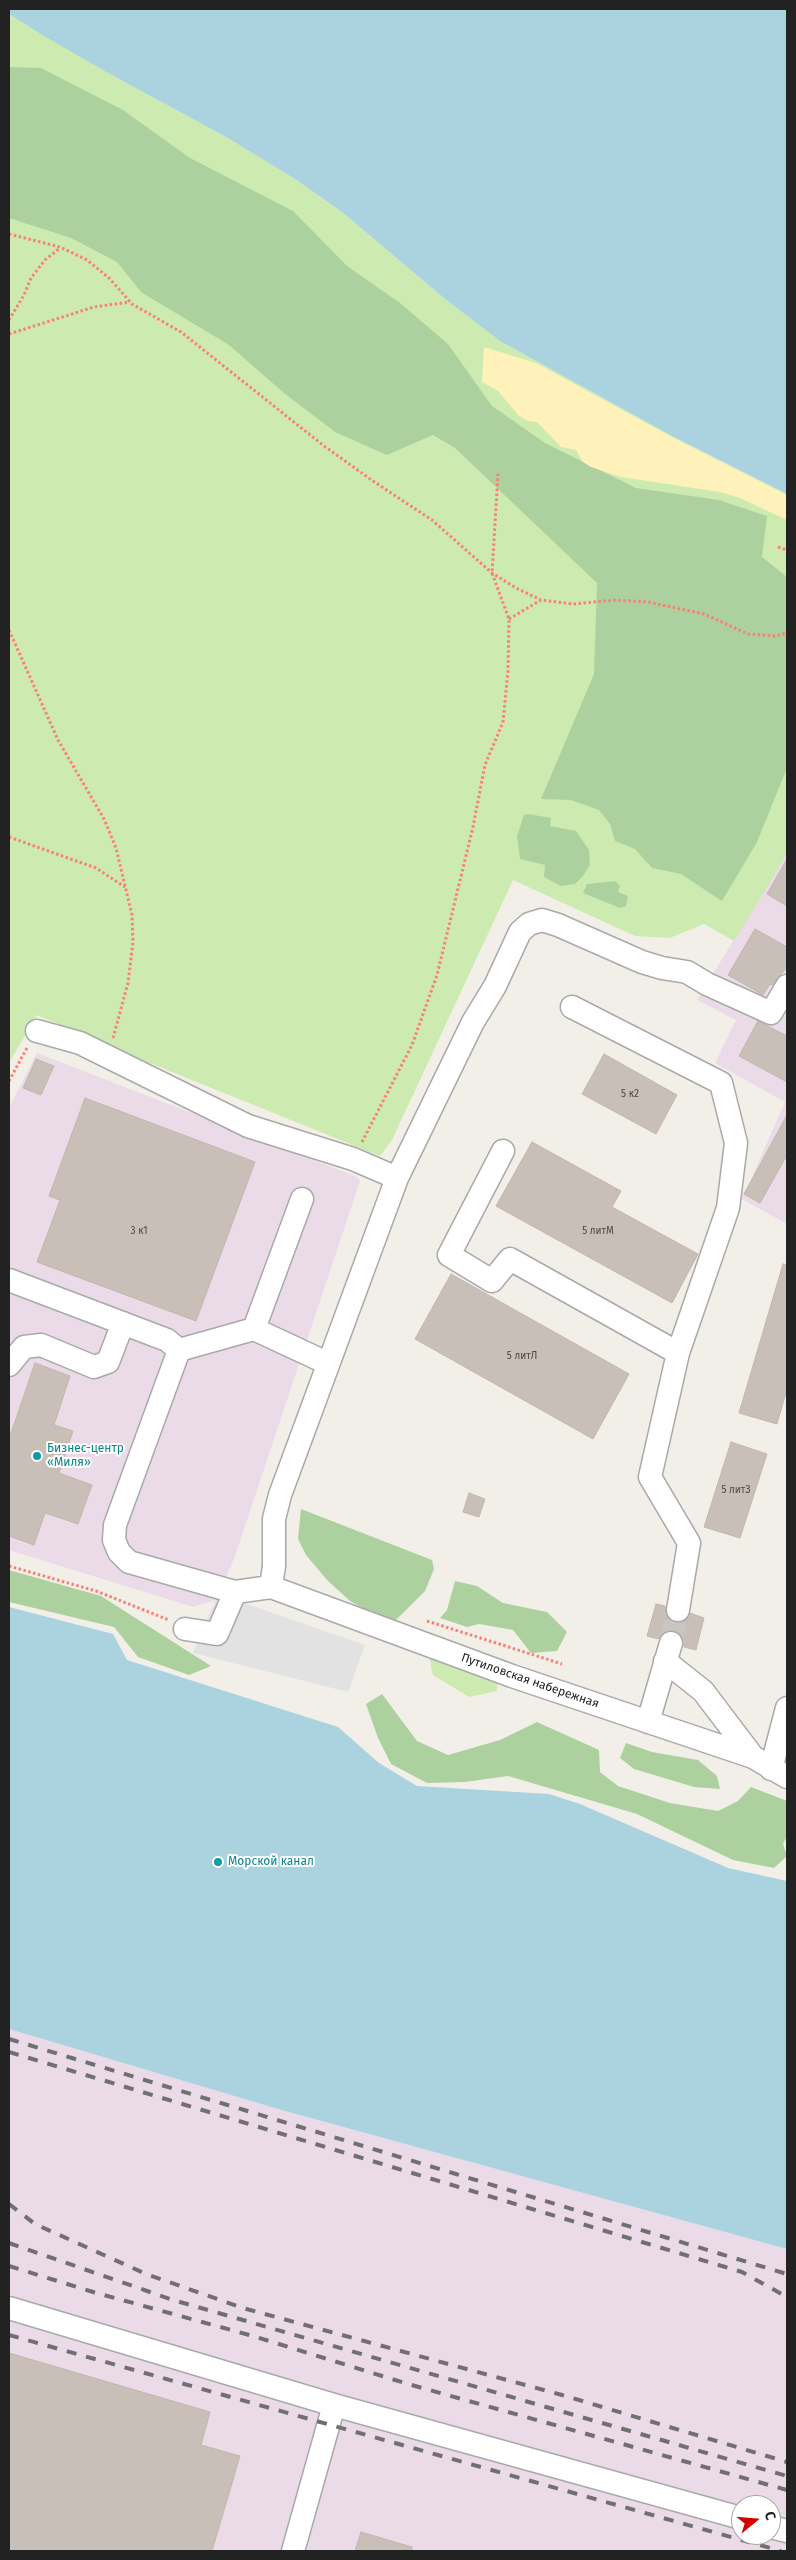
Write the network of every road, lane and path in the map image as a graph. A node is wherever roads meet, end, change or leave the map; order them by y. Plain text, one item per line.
1 (9, 234) edge
2 (60, 247) junction
3 (130, 302) junction
4 (9, 320) edge
5 (9, 334) edge
6 (498, 474) dead end
7 (778, 548) dead end
8 (787, 550) edge
9 (492, 574) junction
10 (541, 600) junction
11 (509, 619) junction
12 (9, 630) edge
13 (787, 632) edge
14 (9, 837) edge
15 (126, 887) junction
16 (787, 986) edge
17 (572, 1007) dead end
18 (37, 1030) joint
19 (108, 1058) junction
20 (9, 1081) edge
21 (503, 1151) dead end
22 (353, 1159) junction
23 (397, 1178) junction
24 (302, 1199) dead end
25 (9, 1280) edge
26 (123, 1324) junction
27 (254, 1329) junction
28 (179, 1350) junction
29 (678, 1353) junction
30 (327, 1363) junction
31 (9, 1365) edge
32 (9, 1566) edge
33 (271, 1587) junction
34 (235, 1592) junction
35 (678, 1610) tunnel mouth
36 (424, 1620) dead end
37 (185, 1629) joint
38 (562, 1664) dead end
39 (787, 1708) edge
40 (648, 1722) junction
41 (771, 1768) edge
42 (9, 2308) edge
43 (334, 2405) junction
44 (731, 2515) edge
45 (293, 2551) edge

1 - 2 path
2 - 3 path
2 - 4 path
3 - 5 path
3 - 9 path
6 - 9 path
7 - 8 path
9 - 10 path
9 - 11 path
10 - 11 path
10 - 13 path
11 - 22 path
12 - 15 path
14 - 15 path
15 - 19 path
16 - 23 street
17 - 29 street
18 - 19 street
18 - 20 path
19 - 22 street
21 - 29 street
22 - 23 street
23 - 30 street
24 - 27 street
25 - 26 street
26 - 28 street
26 - 31 street
27 - 28 street
27 - 30 street
28 - 34 street
29 - 35 street
30 - 33 street
32 - 37 path
33 - 34 street
33 - 40 street, Путиловская набережная
34 - 37 street
36 - 38 path
39 - 41 street
40 - 41 street, Путиловская набережная
40 - 41 street
42 - 43 street
43 - 44 street
43 - 45 street

